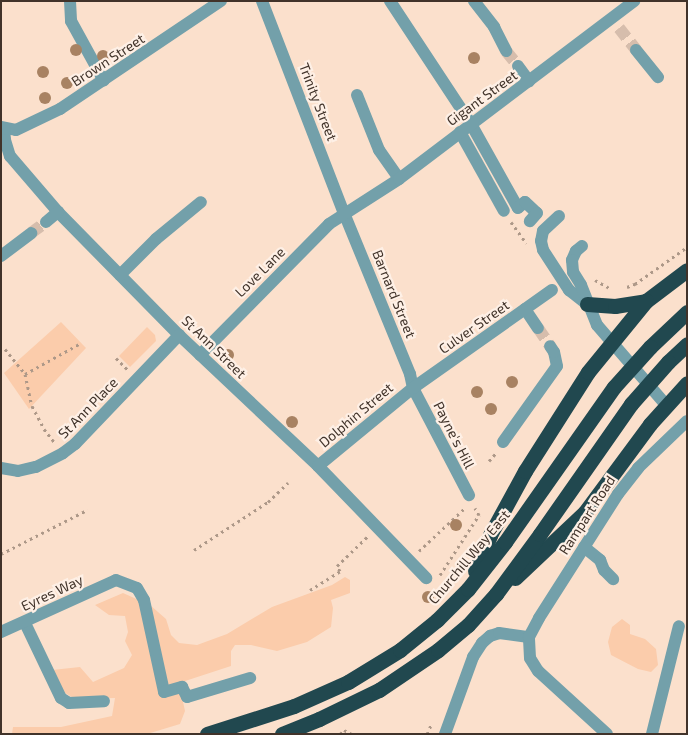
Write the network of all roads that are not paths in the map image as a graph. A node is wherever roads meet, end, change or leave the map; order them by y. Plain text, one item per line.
1 (70, 1) edge
2 (221, 1) edge
3 (262, 1) edge
4 (390, 1) edge
5 (474, 1) edge
6 (634, 1) edge
7 (636, 50) tunnel mouth
8 (506, 51) tunnel mouth
9 (518, 66) tunnel mouth
10 (658, 76) dead end
11 (104, 81) junction
12 (530, 81) junction
13 (357, 96) dead end
14 (472, 124) junction
15 (2, 129) edge
16 (460, 132) junction
17 (6, 159) edge
18 (399, 179) junction
19 (201, 202) dead end
20 (504, 211) dead end
21 (58, 212) junction
22 (344, 213) junction
23 (559, 216) dead end
24 (530, 221) dead end
25 (46, 222) tunnel mouth
26 (31, 233) tunnel mouth
27 (582, 246) dead end
28 (1, 256) edge
29 (687, 270) edge
30 (120, 275) junction
31 (552, 290) dead end
32 (646, 301) junction
33 (587, 304) junction
34 (525, 309) junction
35 (687, 312) edge
36 (538, 328) tunnel mouth
37 (179, 335) junction
38 (610, 342) junction
39 (687, 344) edge
40 (550, 346) tunnel mouth
41 (200, 355) junction
42 (687, 383) edge
43 (413, 388) junction
44 (666, 405) junction
45 (687, 421) edge
46 (503, 442) dead end
47 (318, 466) junction
48 (1, 468) edge
49 (470, 498) road end
50 (584, 548) junction
51 (426, 578) road end
52 (613, 579) dead end
53 (468, 588) junction
54 (496, 594) junction
55 (24, 623) junction
56 (679, 626) dead end
57 (1, 632) edge
58 (529, 638) junction
59 (250, 678) dead end
60 (104, 701) dead end
61 (603, 732) edge
62 (207, 734) edge
63 (282, 734) edge
64 (445, 734) edge
65 (652, 734) edge

1 - 11 street
2 - 11 street, Brown Street
3 - 22 street, Trinity Street
4 - 14 street
5 - 8 street
6 - 12 street, Gigant Street
7 - 10 street
9 - 12 street
11 - 15 street, Brown Street
12 - 14 street, Gigant Street
13 - 18 street
14 - 16 street, Gigant Street
14 - 24 street
15 - 17 street, St Ann Street
16 - 18 street, Gigant Street
16 - 20 street
17 - 21 street, St Ann Street
18 - 22 street, Gigant Street
19 - 30 street
21 - 25 street
21 - 30 street, St Ann Street
22 - 41 street, Love Lane
22 - 43 street, Barnard Street
23 - 33 street
26 - 28 street
27 - 33 street
29 - 32 highway
30 - 37 street, St Ann Street
31 - 34 street, Culver Street
32 - 33 highway
32 - 38 highway
33 - 38 street
34 - 36 street
34 - 43 street, Culver Street
35 - 53 highway, Churchill Way East, bridge
37 - 41 street, St Ann Street
37 - 48 street, St Ann Place
38 - 44 street
38 - 53 highway
39 - 54 highway, bridge
40 - 46 street
41 - 47 street, St Ann Street
42 - 44 highway
43 - 47 street, Dolphin Street
43 - 49 street, Payne's Hill
44 - 54 highway
45 - 50 street, Rampart Road
47 - 51 street, St Ann Street
50 - 52 street
50 - 58 street, Rampart Road
53 - 62 highway, Churchill Way East
54 - 63 highway
55 - 57 street, Eyres Way
55 - 59 street, Eyres Way
55 - 60 street
56 - 65 street
58 - 61 street
58 - 64 street

